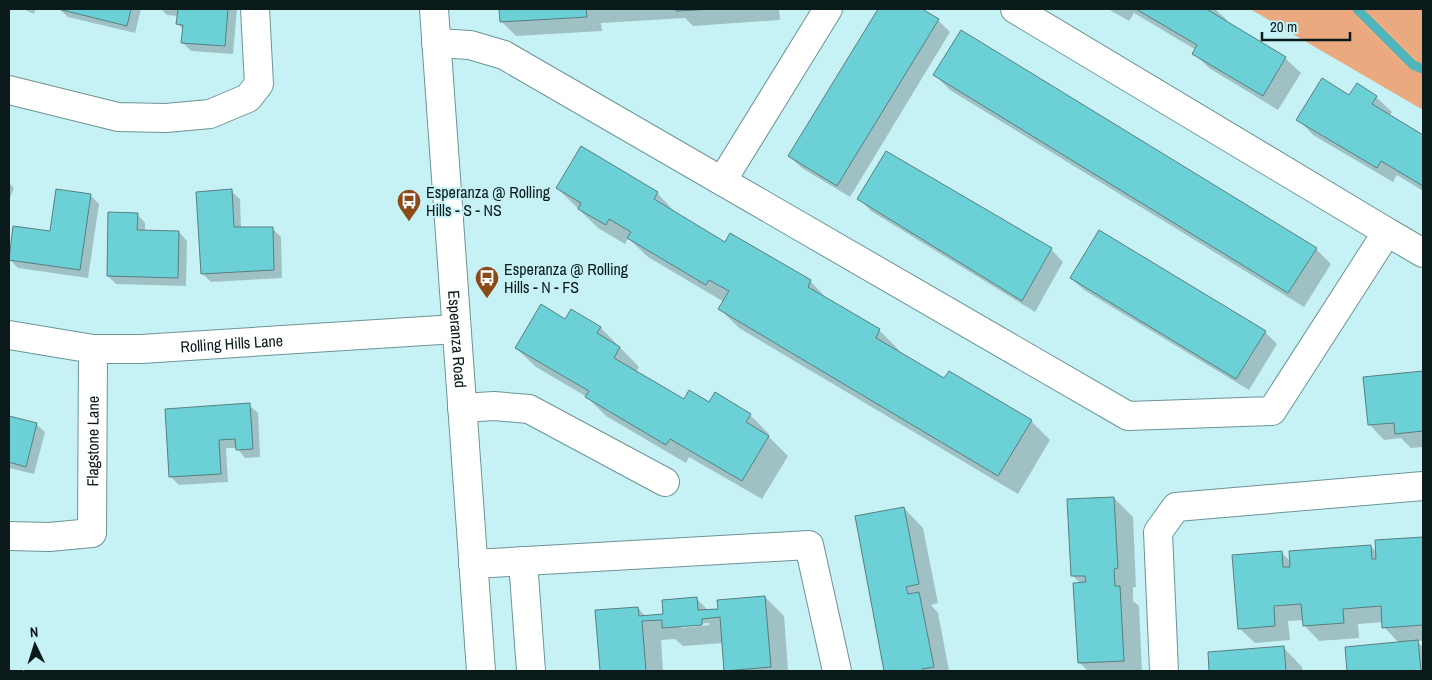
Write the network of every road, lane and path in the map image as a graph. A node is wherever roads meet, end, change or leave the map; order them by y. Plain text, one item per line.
1 (255, 9) edge
2 (434, 9) edge
3 (828, 9) edge
4 (1015, 9) edge
5 (436, 43) junction
6 (9, 90) edge
7 (722, 181) junction
8 (1387, 232) junction
9 (1423, 253) edge
10 (456, 329) junction
11 (9, 335) edge
12 (93, 349) junction
13 (462, 408) junction
14 (665, 482) dead end
15 (1423, 486) edge
16 (9, 536) edge
17 (523, 561) junction
18 (472, 564) junction
19 (481, 671) edge
20 (531, 671) edge
21 (837, 671) edge
22 (1164, 671) edge

1 - 6 street
2 - 5 street, Esperanza Road
3 - 7 street
4 - 8 street
5 - 7 street
5 - 10 street, Esperanza Road
7 - 8 street
8 - 9 street
10 - 12 street, Rolling Hills Lane
10 - 13 street, Esperanza Road
11 - 12 street, Rolling Hills Lane
12 - 16 street, Flagstone Lane
13 - 14 street
13 - 18 street, Esperanza Road
15 - 22 street
17 - 18 street
17 - 20 street
17 - 21 street
18 - 19 street, Esperanza Road

